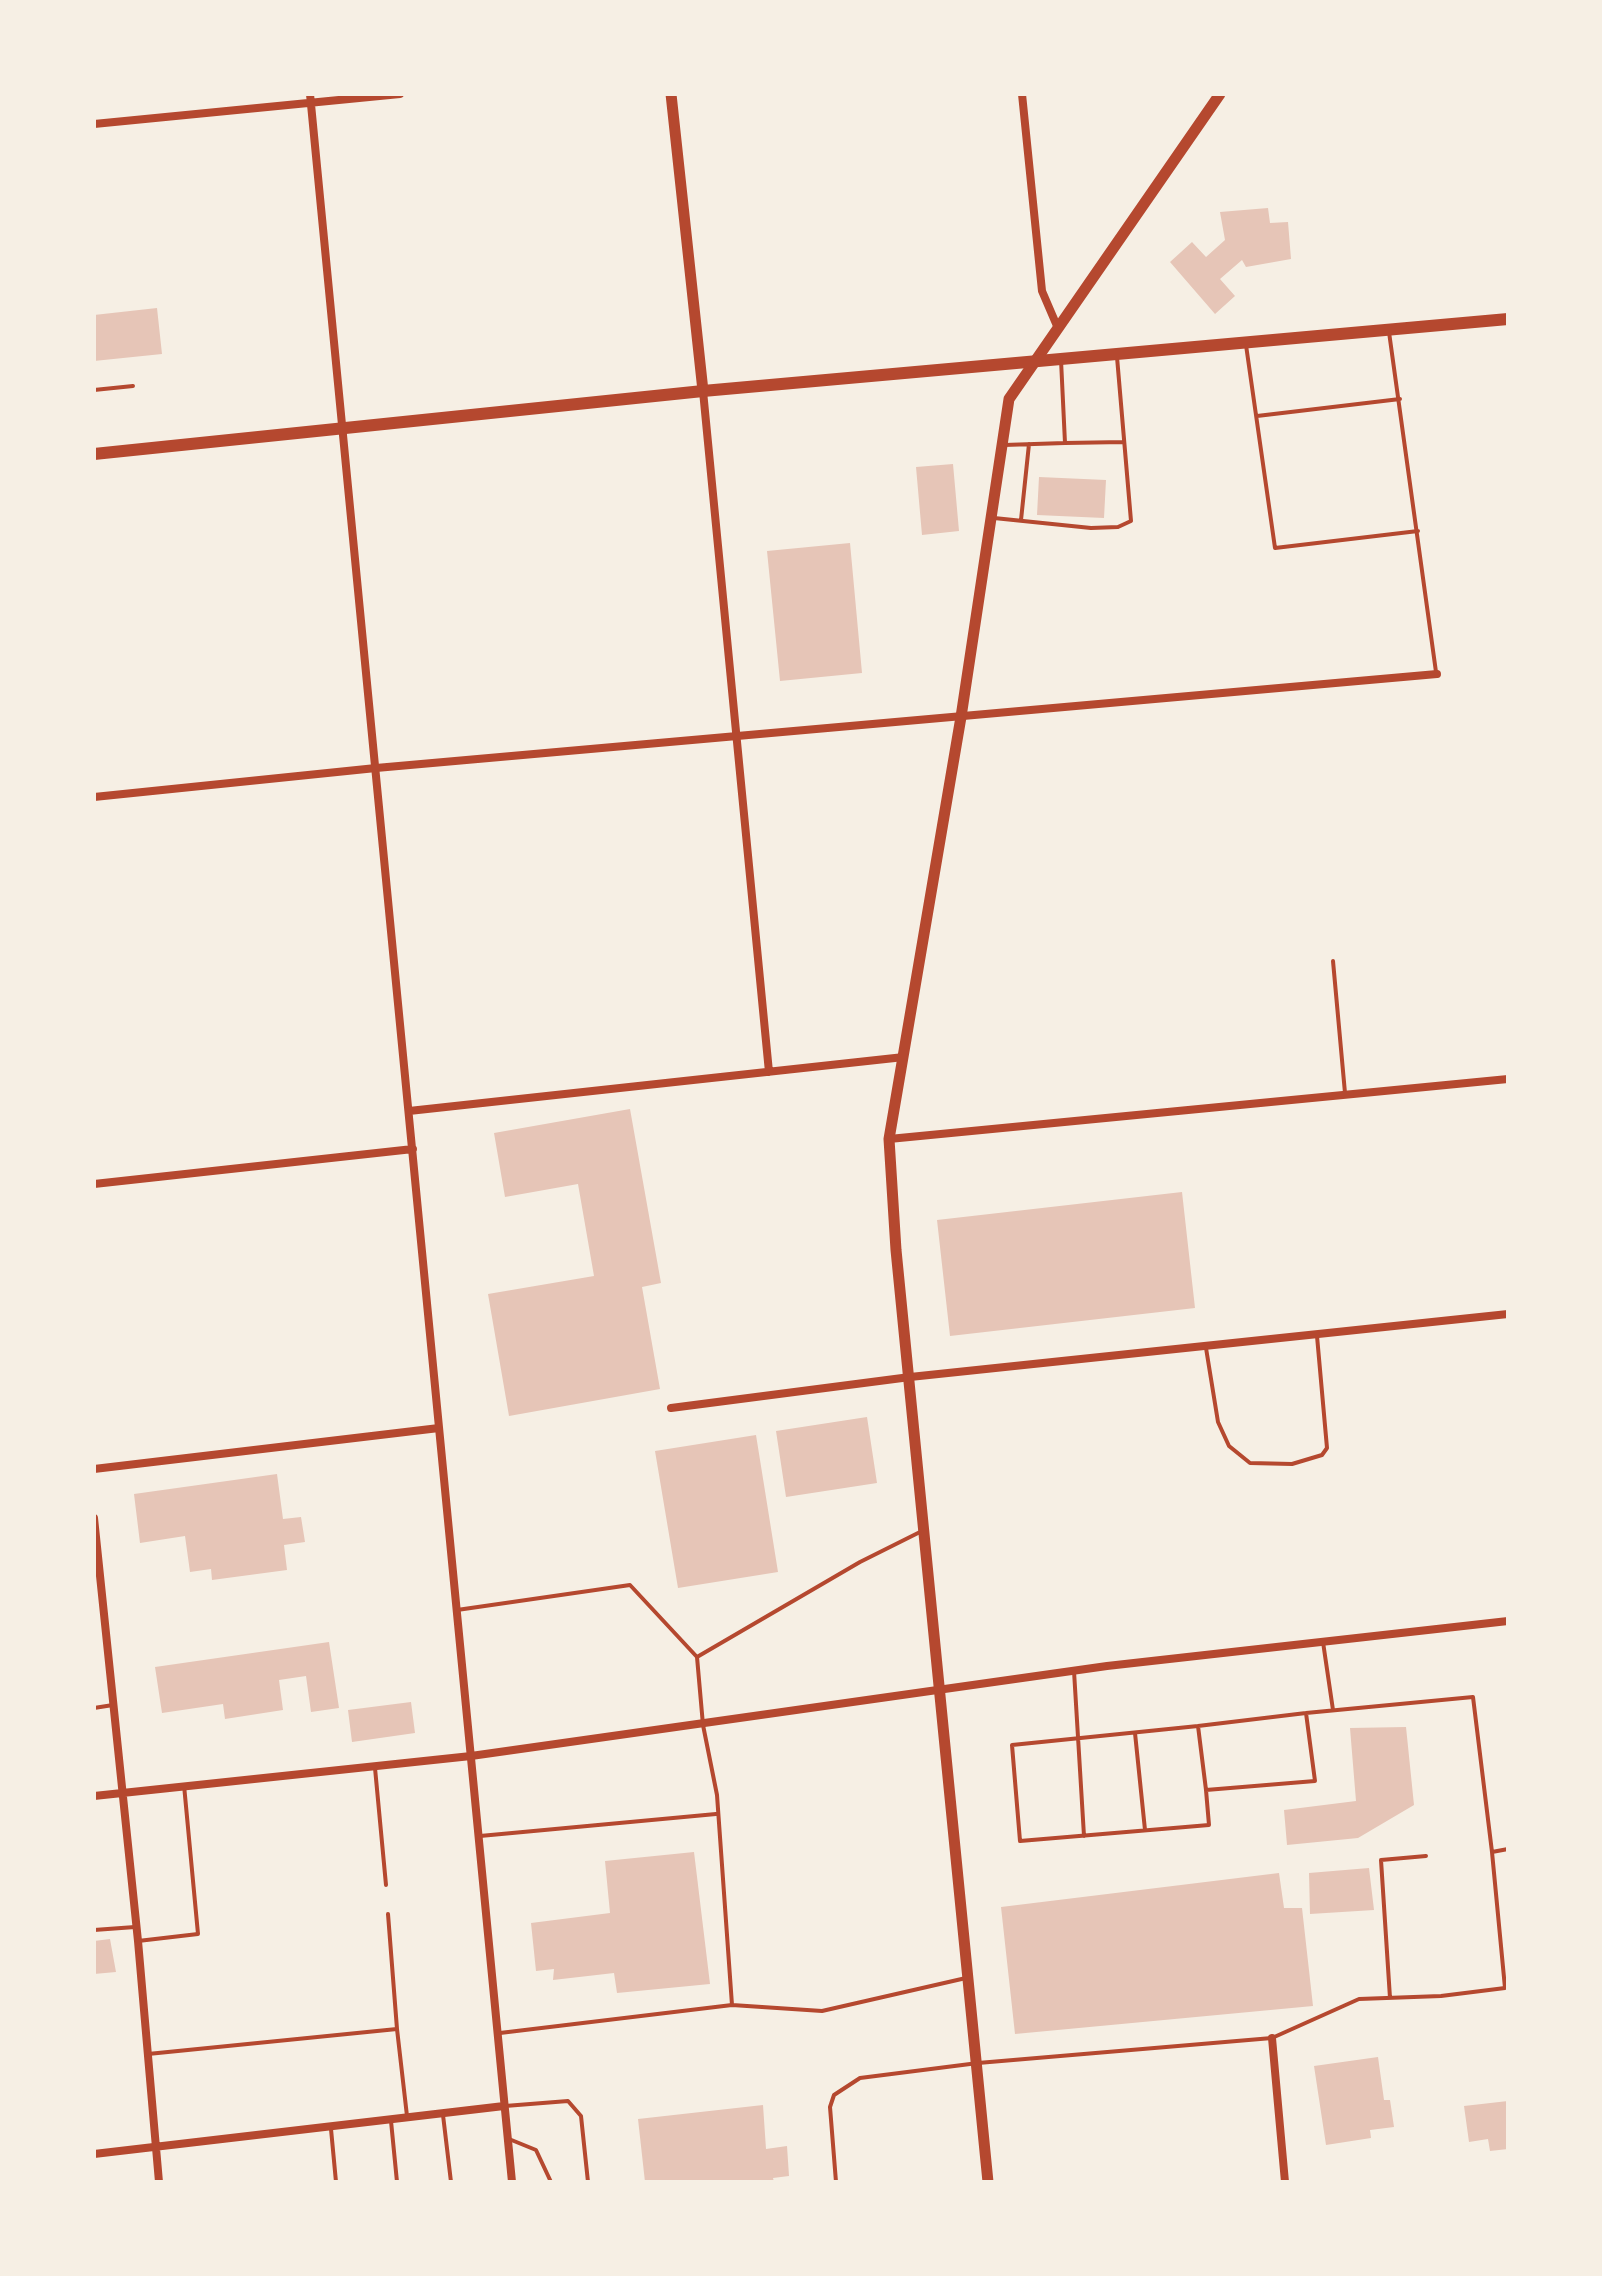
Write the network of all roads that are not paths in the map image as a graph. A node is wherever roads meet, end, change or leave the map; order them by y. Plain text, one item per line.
1 (400, 94) edge
2 (671, 94) edge
3 (1022, 94) edge
4 (1220, 94) edge
5 (310, 99) edge
6 (94, 124) edge
7 (1508, 319) edge
8 (1057, 326) junction
9 (1388, 330) junction
10 (1246, 342) junction
11 (1117, 355) junction
12 (1060, 360) junction
13 (1031, 363) junction
14 (133, 386) dead end
15 (94, 390) edge
16 (703, 391) junction
17 (1400, 399) junction
18 (1257, 416) junction
19 (343, 428) junction
20 (1124, 442) junction
21 (1065, 443) junction
22 (1029, 444) junction
23 (1002, 445) junction
24 (94, 454) edge
25 (991, 518) junction
26 (1021, 520) junction
27 (1418, 531) junction
28 (1437, 674) joint
29 (961, 717) junction
30 (737, 736) junction
31 (376, 768) junction
32 (94, 797) edge
33 (1333, 961) dead end
34 (904, 1057) junction
35 (769, 1072) junction
36 (1508, 1079) edge
37 (1346, 1095) junction
38 (409, 1111) junction
39 (889, 1139) junction
40 (413, 1149) junction
41 (94, 1184) edge
42 (1508, 1314) edge
43 (1317, 1334) junction
44 (1206, 1346) junction
45 (910, 1377) junction
46 (671, 1408) dead end
47 (439, 1428) junction
48 (94, 1469) edge
49 (94, 1518) edge
50 (925, 1530) junction
51 (457, 1610) junction
52 (1508, 1623) edge
53 (1323, 1642) junction
54 (697, 1657) junction
55 (1074, 1671) junction
56 (941, 1691) junction
57 (113, 1705) junction
58 (94, 1708) edge
59 (1333, 1710) junction
60 (1306, 1713) junction
61 (703, 1725) junction
62 (1198, 1726) junction
63 (1135, 1733) junction
64 (1078, 1739) junction
65 (471, 1756) junction
66 (375, 1766) junction
67 (184, 1785) junction
68 (1206, 1790) junction
69 (122, 1792) junction
70 (94, 1796) edge
71 (716, 1814) junction
72 (1145, 1831) junction
73 (478, 1836) junction
74 (1084, 1836) junction
75 (1508, 1849) edge
76 (1492, 1852) junction
77 (1426, 1856) dead end
78 (386, 1885) dead end
79 (388, 1914) dead end
80 (137, 1927) junction
81 (94, 1930) edge
82 (138, 1941) junction
83 (968, 1978) junction
84 (1390, 1998) junction
85 (732, 2005) junction
86 (397, 2029) junction
87 (497, 2034) junction
88 (1272, 2038) junction
89 (148, 2054) junction
90 (978, 2063) junction
91 (504, 2106) junction
92 (443, 2112) junction
93 (407, 2116) junction
94 (391, 2118) junction
95 (330, 2124) junction
96 (507, 2138) junction
97 (156, 2147) junction
98 (94, 2154) edge
99 (159, 2182) edge
100 (336, 2182) edge
101 (397, 2182) edge
102 (451, 2182) edge
103 (512, 2182) edge
104 (551, 2182) edge
105 (588, 2182) edge
106 (836, 2182) edge
107 (988, 2182) edge
108 (1285, 2182) edge

1 - 5 street
2 - 16 street
3 - 8 street
4 - 8 street
5 - 6 street
5 - 19 street
7 - 9 main road
8 - 13 street
9 - 10 main road
9 - 17 lane
10 - 11 main road
10 - 18 lane
11 - 12 main road
11 - 20 lane
12 - 13 main road
12 - 21 lane
13 - 16 main road
13 - 23 street
14 - 15 lane
16 - 19 main road
16 - 30 street
17 - 18 lane
17 - 27 lane
18 - 27 lane
19 - 24 main road
19 - 31 street
20 - 21 lane
20 - 26 lane
21 - 22 lane
22 - 23 lane
22 - 26 lane
23 - 25 street
25 - 26 lane
25 - 29 street
27 - 28 lane
28 - 29 street
29 - 30 street
29 - 34 street
30 - 31 street
30 - 35 street
31 - 32 street
31 - 38 street
33 - 37 lane
34 - 35 street
34 - 39 street
35 - 38 street
36 - 37 street
37 - 39 street
38 - 40 street
39 - 45 street
40 - 41 street
40 - 47 street
42 - 43 street
43 - 44 street
43 - 44 lane
44 - 45 street
45 - 46 street
45 - 50 street
47 - 48 street
47 - 51 street
49 - 57 street
50 - 54 lane
50 - 56 street
51 - 54 lane
51 - 65 street
52 - 53 street
53 - 55 street
53 - 59 lane
54 - 61 lane
55 - 56 street
55 - 64 lane
56 - 61 street
56 - 83 street
57 - 58 lane
57 - 69 street
59 - 60 lane
59 - 76 lane
60 - 62 lane
60 - 68 lane
61 - 65 street
61 - 71 lane
62 - 63 lane
62 - 68 lane
63 - 64 lane
63 - 72 lane
64 - 74 lane
64 - 74 lane
65 - 66 street
65 - 73 street
66 - 67 street
66 - 78 lane
67 - 69 street
67 - 82 lane
68 - 72 lane
69 - 70 street
69 - 80 street
71 - 73 lane
71 - 85 lane
72 - 74 lane
73 - 87 street
75 - 76 lane
76 - 84 lane
77 - 84 lane
79 - 86 lane
80 - 81 lane
80 - 82 street
82 - 89 street
83 - 85 lane
83 - 90 street
84 - 88 lane
85 - 87 lane
86 - 89 lane
86 - 93 lane
87 - 91 street
88 - 90 lane
88 - 108 street
89 - 97 street
90 - 106 lane
90 - 107 street
91 - 92 street
91 - 96 street
91 - 105 lane
92 - 93 street
92 - 102 lane
93 - 94 street
94 - 95 street
94 - 101 lane
95 - 97 street
95 - 100 lane
96 - 103 street
96 - 104 lane
97 - 98 street
97 - 99 street

